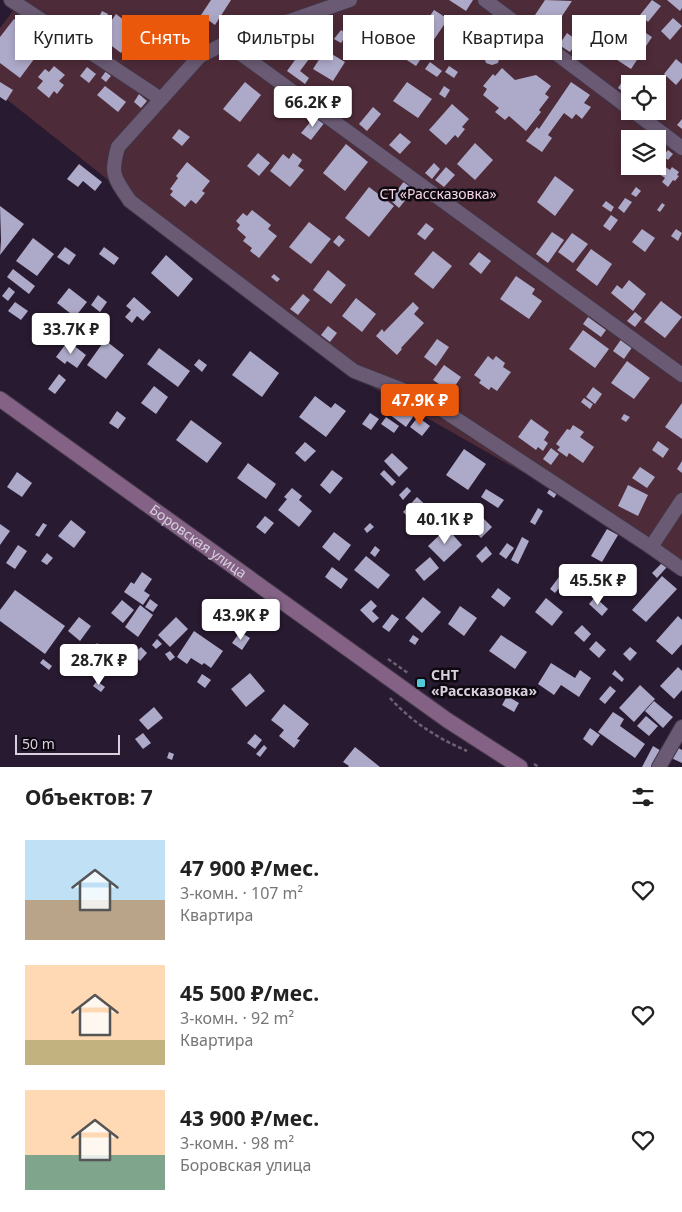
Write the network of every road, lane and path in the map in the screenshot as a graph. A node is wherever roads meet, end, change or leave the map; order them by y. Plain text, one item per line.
1 (11, 0) edge
2 (350, 0) edge
3 (485, 0) edge
4 (307, 15) edge
5 (219, 46) edge
6 (249, 60) edge
7 (161, 99) junction
8 (621, 102) edge
9 (644, 120) edge
10 (682, 148) edge
11 (682, 375) edge
12 (0, 399) edge
13 (682, 500) edge
14 (651, 547) junction
15 (682, 569) edge
16 (682, 727) edge
17 (520, 767) edge
18 (660, 767) edge

1 - 7 street
2 - 4 street
3 - 8 street
5 - 7 street
6 - 11 street
7 - 14 street
9 - 10 street
12 - 17 street, Боровская улица
13 - 14 street
14 - 15 street
16 - 18 street

